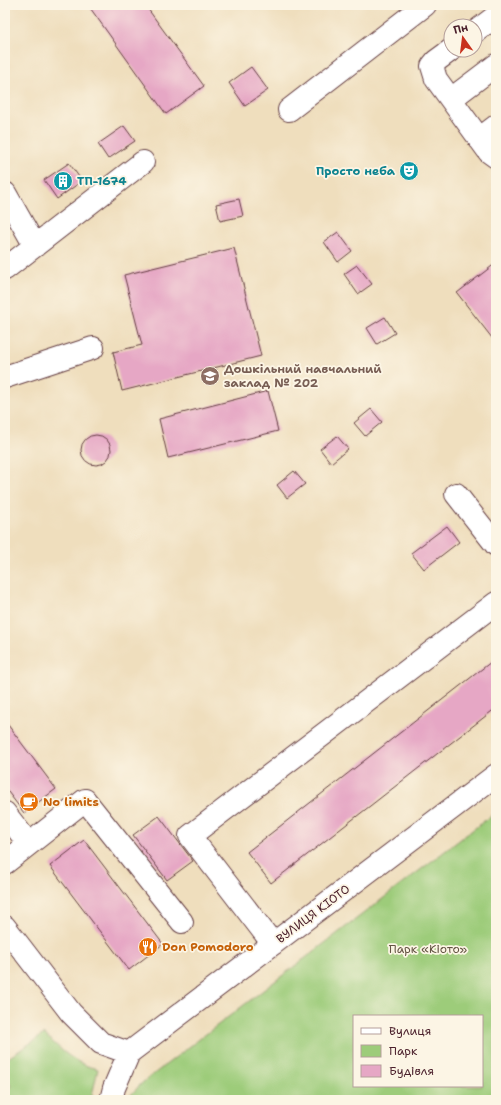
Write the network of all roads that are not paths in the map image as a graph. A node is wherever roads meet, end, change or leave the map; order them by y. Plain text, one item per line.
1 (425, 5) edge
2 (496, 16) edge
3 (483, 26) edge
4 (443, 56) edge
5 (496, 65) edge
6 (451, 99) junction
7 (289, 110) dead end
8 (488, 132) edge
9 (496, 157) edge
10 (143, 162) dead end
11 (5, 193) edge
12 (35, 246) junction
13 (5, 269) edge
14 (93, 348) dead end
15 (5, 377) edge
16 (456, 494) dead end
17 (496, 545) edge
18 (496, 603) edge
19 (496, 774) edge
20 (5, 813) edge
21 (29, 844) junction
22 (5, 863) edge
23 (182, 922) dead end
24 (5, 927) edge
25 (273, 944) junction
26 (129, 1053) junction
27 (111, 1100) edge

1 - 7 street
2 - 3 street
4 - 6 street
5 - 6 street
6 - 8 street
8 - 9 street
10 - 12 street
11 - 12 street
12 - 13 street
14 - 15 street
16 - 17 street
18 - 25 street
19 - 25 street, ВУЛИЦЯ КІОТО
20 - 21 street
21 - 22 street
21 - 23 street
24 - 26 street
25 - 26 street, ВУЛИЦЯ КІОТО
26 - 27 street

